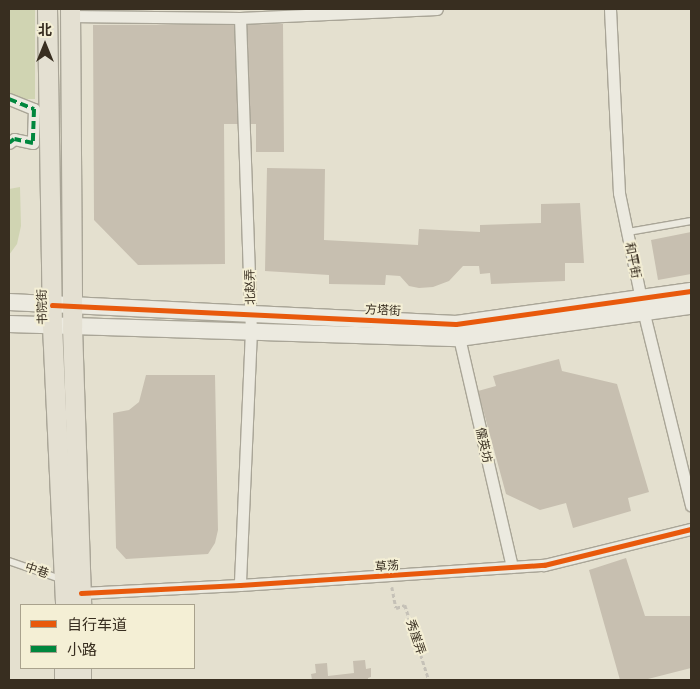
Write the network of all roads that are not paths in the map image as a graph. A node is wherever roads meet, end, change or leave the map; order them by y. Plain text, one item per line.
1 (47, 9) edge
2 (437, 9) edge
3 (610, 9) edge
4 (70, 13) edge
5 (176, 13) edge
6 (240, 18) junction
7 (9, 99) edge
8 (9, 143) edge
9 (691, 221) edge
10 (628, 232) junction
11 (691, 291) edge
12 (9, 302) edge
13 (52, 305) junction
14 (72, 305) junction
15 (691, 306) edge
16 (642, 307) junction
17 (251, 322) junction
18 (9, 324) edge
19 (52, 326) junction
20 (72, 327) junction
21 (457, 331) junction
22 (691, 505) edge
23 (691, 529) edge
24 (9, 561) edge
25 (512, 566) junction
26 (64, 580) junction
27 (240, 585) junction
28 (81, 599) edge
29 (65, 604) edge

1 - 13 main road, 书院街
2 - 6 street
3 - 10 street, 和平街
4 - 5 street
4 - 14 main road
5 - 6 street
6 - 17 street, 北赵弄
7 - 8 street
9 - 10 lane
10 - 16 street, 和平街
11 - 16 street, 方塔街
12 - 13 street, 方塔街
13 - 14 street, 方塔街
13 - 19 main road, 书院街
14 - 17 street, 方塔街
14 - 20 main road
15 - 16 street, 方塔街
16 - 21 street, 方塔街
16 - 22 street, 和平街
17 - 20 street, 方塔街
17 - 21 street, 方塔街
17 - 27 street, 北赵弄
18 - 19 street, 方塔街
19 - 20 street, 方塔街
19 - 26 main road, 书院街
20 - 28 main road
21 - 25 street, 儒英坊
23 - 25 street, 草荡
24 - 26 lane, 中巷
25 - 27 street, 草荡
26 - 29 main road, 书院街
27 - 28 street, 草荡

